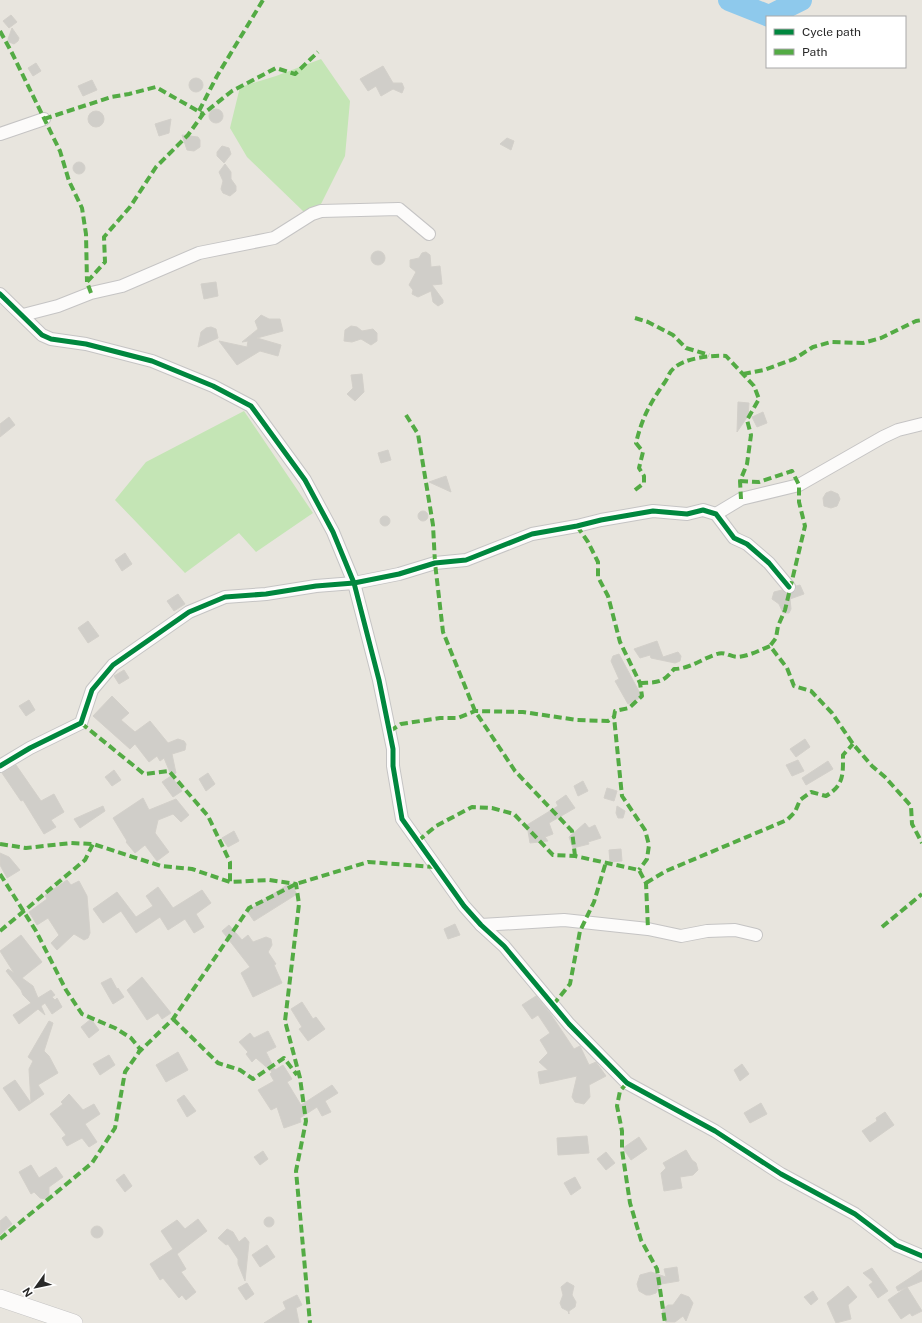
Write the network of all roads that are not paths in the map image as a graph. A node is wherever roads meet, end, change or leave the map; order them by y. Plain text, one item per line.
1 (44, 119) dead end
2 (0, 134) edge
3 (429, 234) dead end
4 (0, 294) edge
5 (23, 315) junction
6 (922, 424) edge
7 (716, 514) junction
8 (354, 583) junction
9 (789, 587) dead end
10 (0, 766) edge
11 (481, 925) junction
12 (756, 935) dead end
13 (922, 1256) edge
14 (1, 1302) edge
15 (74, 1323) edge

1 - 2 street
3 - 5 street
4 - 5 street
5 - 8 street
6 - 7 street
7 - 8 street
7 - 9 street
8 - 10 street
8 - 11 street
11 - 12 street
11 - 13 street
14 - 15 street

